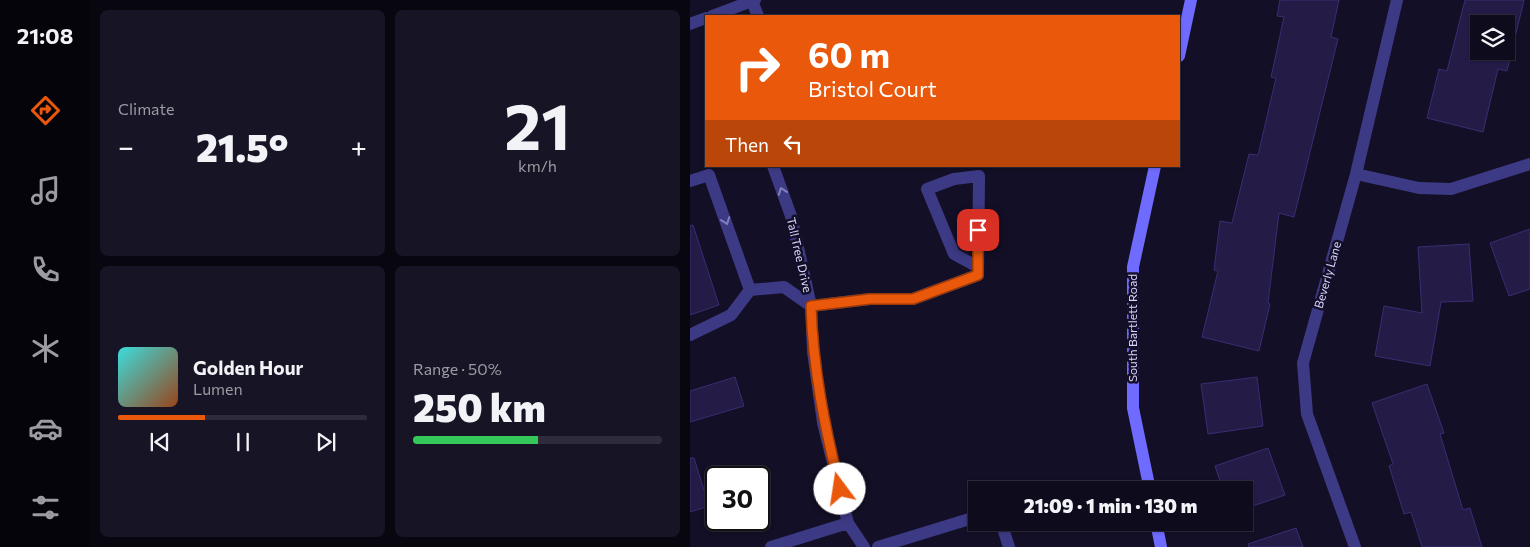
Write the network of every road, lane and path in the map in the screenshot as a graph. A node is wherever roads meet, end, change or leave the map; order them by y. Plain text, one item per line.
1 (754, 0) edge
2 (1191, 0) edge
3 (1397, 0) edge
4 (715, 15) edge
5 (758, 15) edge
6 (705, 18) edge
7 (690, 24) edge
8 (1180, 51) edge
9 (1530, 164) edge
10 (773, 167) edge
11 (1155, 167) edge
12 (711, 171) edge
13 (1356, 174) junction
14 (690, 181) edge
15 (978, 267) junction
16 (750, 290) junction
17 (811, 306) junction
18 (690, 336) edge
19 (1148, 481) edge
20 (968, 519) edge
21 (848, 523) junction
22 (1004, 531) edge
23 (1158, 531) edge
24 (771, 547) edge
25 (864, 547) edge
26 (878, 547) edge
27 (1009, 547) edge
28 (1162, 547) edge
29 (1354, 547) edge

1 - 4 street
1 - 5 street
2 - 8 main road
3 - 13 street, Beverly Lane
6 - 7 street
9 - 13 street
17 -> 10 street, Tall Tree Drive
11 - 19 main road, South Bartlett Road
12 - 14 street
12 -> 16 street
13 - 29 street, Beverly Lane
15 - 15 street
15 - 17 street
16 - 17 street
16 - 18 street
17 - 21 street, Tall Tree Drive
20 - 26 street
21 - 24 street
21 - 25 street, Tall Tree Drive
22 - 27 street
23 - 28 main road

